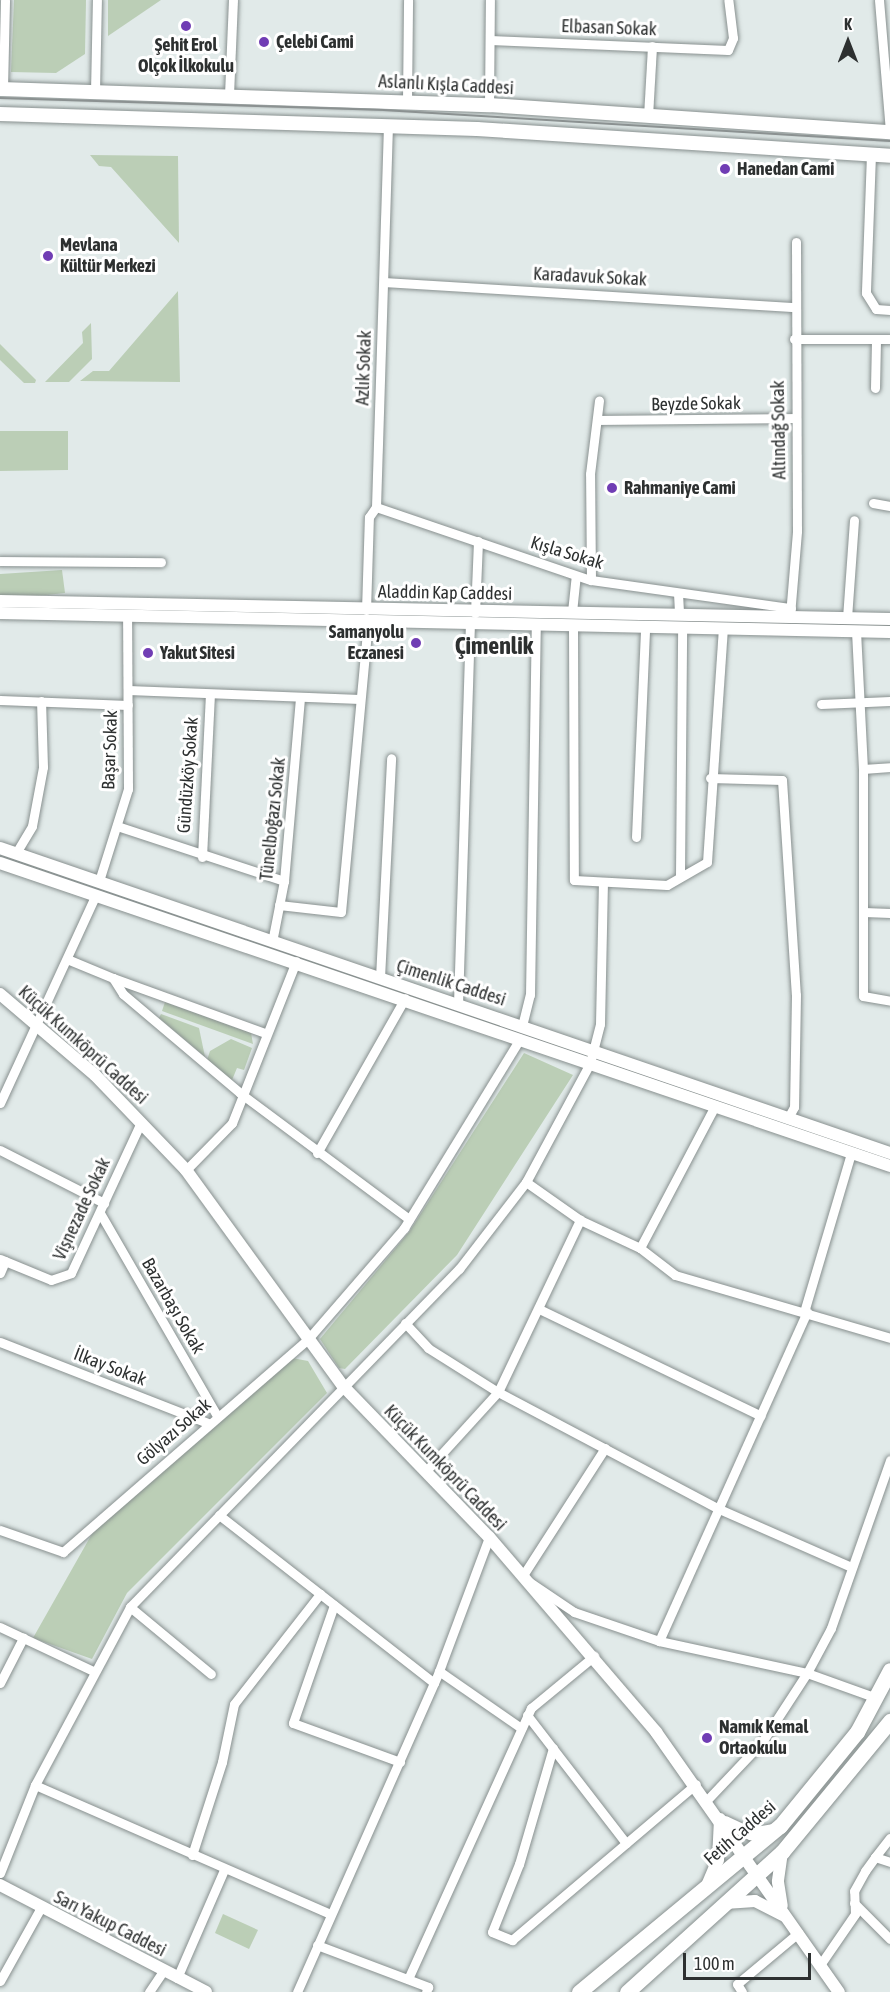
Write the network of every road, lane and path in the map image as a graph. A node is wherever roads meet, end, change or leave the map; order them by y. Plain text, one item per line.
1 (5, 0) edge
2 (97, 0) edge
3 (233, 0) edge
4 (408, 0) edge
5 (490, 0) edge
6 (728, 0) edge
7 (879, 0) edge
8 (490, 40) junction
9 (652, 46) junction
10 (2, 89) edge
11 (95, 92) junction
12 (228, 95) junction
13 (407, 101) junction
14 (489, 105) junction
15 (0, 114) edge
16 (648, 116) junction
17 (388, 125) junction
18 (890, 132) edge
19 (871, 154) junction
20 (890, 156) edge
21 (796, 242) dead end
22 (384, 282) junction
23 (795, 307) junction
24 (890, 310) edge
25 (794, 339) junction
26 (876, 339) junction
27 (890, 339) edge
28 (875, 387) dead end
29 (599, 400) dead end
30 (795, 418) junction
31 (598, 420) junction
32 (873, 503) dead end
33 (890, 506) edge
34 (375, 507) junction
35 (855, 520) dead end
36 (478, 541) junction
37 (0, 561) edge
38 (161, 562) dead end
39 (576, 576) junction
40 (591, 580) junction
41 (678, 593) junction
42 (0, 601) edge
43 (128, 610) junction
44 (572, 612) junction
45 (790, 612) junction
46 (0, 613) edge
47 (367, 616) junction
48 (847, 618) junction
49 (473, 619) junction
50 (890, 619) edge
51 (680, 621) junction
52 (536, 625) junction
53 (573, 626) junction
54 (645, 627) junction
55 (723, 628) junction
56 (856, 631) junction
57 (890, 632) edge
58 (128, 690) junction
59 (210, 696) junction
60 (300, 698) junction
61 (360, 699) junction
62 (0, 700) edge
63 (41, 701) junction
64 (890, 701) edge
65 (859, 703) junction
66 (821, 704) dead end
67 (128, 705) junction
68 (391, 758) dead end
69 (890, 767) edge
70 (863, 769) junction
71 (710, 778) junction
72 (117, 826) junction
73 (636, 837) dead end
74 (0, 848) edge
75 (16, 853) junction
76 (202, 857) junction
77 (0, 863) edge
78 (680, 875) junction
79 (99, 881) junction
80 (284, 881) junction
81 (603, 882) junction
82 (95, 896) junction
83 (279, 904) junction
84 (864, 912) junction
85 (890, 913) edge
86 (272, 942) junction
87 (67, 959) junction
88 (296, 961) junction
89 (113, 978) junction
90 (380, 978) junction
91 (0, 994) edge
92 (405, 998) junction
93 (890, 1001) edge
94 (458, 1004) junction
95 (522, 1026) junction
96 (37, 1030) junction
97 (265, 1033) junction
98 (520, 1039) junction
99 (594, 1049) junction
100 (590, 1063) junction
101 (240, 1093) junction
102 (0, 1103) edge
103 (715, 1106) junction
104 (788, 1118) junction
105 (141, 1122) junction
106 (0, 1150) edge
107 (316, 1153) junction
108 (851, 1153) junction
109 (890, 1153) edge
110 (890, 1166) edge
111 (186, 1170) junction
112 (526, 1182) junction
113 (104, 1203) junction
114 (100, 1213) junction
115 (409, 1219) junction
116 (580, 1220) junction
117 (640, 1248) junction
118 (2, 1260) edge
119 (0, 1273) edge
120 (539, 1309) junction
121 (805, 1312) junction
122 (405, 1323) junction
123 (890, 1338) edge
124 (308, 1339) junction
125 (0, 1342) edge
126 (343, 1386) junction
127 (498, 1392) junction
128 (217, 1416) junction
129 (761, 1416) junction
130 (208, 1423) junction
131 (605, 1449) junction
132 (890, 1460) edge
133 (426, 1471) junction
134 (719, 1509) junction
135 (219, 1515) junction
136 (0, 1530) edge
137 (489, 1537) junction
138 (851, 1567) junction
139 (522, 1577) junction
140 (320, 1594) junction
141 (334, 1605) junction
142 (129, 1607) junction
143 (0, 1627) edge
144 (23, 1638) junction
145 (659, 1641) junction
146 (594, 1656) junction
147 (890, 1670) edge
148 (93, 1671) junction
149 (439, 1671) junction
150 (807, 1673) junction
151 (212, 1674) dead end
152 (0, 1683) edge
153 (434, 1683) junction
154 (877, 1698) junction
155 (527, 1715) junction
156 (890, 1720) edge
157 (521, 1728) junction
158 (553, 1748) junction
159 (400, 1762) junction
160 (696, 1784) junction
161 (35, 1785) junction
162 (707, 1800) junction
163 (720, 1818) junction
164 (780, 1826) junction
165 (890, 1838) edge
166 (626, 1843) junction
167 (782, 1852) junction
168 (192, 1855) junction
169 (745, 1856) junction
170 (875, 1857) junction
171 (890, 1862) edge
172 (224, 1870) junction
173 (0, 1873) edge
174 (758, 1875) junction
175 (0, 1885) edge
176 (694, 1898) junction
177 (855, 1903) junction
178 (719, 1904) junction
179 (40, 1909) junction
180 (330, 1914) junction
181 (788, 1918) junction
182 (798, 1933) junction
183 (890, 1939) edge
184 (317, 1945) junction
185 (820, 1965) junction
186 (163, 1971) junction
187 (177, 1978) junction
188 (408, 1979) junction
189 (0, 1981) edge
190 (149, 1992) edge
191 (206, 1992) edge
192 (297, 1992) edge
193 (426, 1992) edge
194 (579, 1992) edge
195 (627, 1992) edge
196 (742, 1992) edge
197 (839, 1992) edge

1 - 10 street
2 - 11 street
3 - 12 street
4 - 13 street
5 - 8 street
6 - 9 street, Elbasan Sokak
7 - 18 street
8 - 9 street, Elbasan Sokak
8 - 14 street
9 - 16 street
10 - 11 main road, Aslanlı Kışla Caddesi
11 - 12 main road, Aslanlı Kışla Caddesi
12 - 13 main road, Aslanlı Kışla Caddesi
13 - 14 main road, Aslanlı Kışla Caddesi
14 - 16 main road, Aslanlı Kışla Caddesi
15 - 17 main road
16 - 18 main road, Aslanlı Kışla Caddesi
17 - 19 main road
17 - 22 street, Azlık Sokak
19 - 20 main road
19 - 24 street
21 - 23 street, Altındağ Sokak
22 - 23 street, Karadavuk Sokak
22 - 34 street, Azlık Sokak
23 - 25 street, Altındağ Sokak
25 - 26 street
25 - 30 street, Altındağ Sokak
26 - 27 street
26 - 28 street
29 - 31 street
30 - 31 street, Beyzde Sokak
30 - 45 street, Altındağ Sokak
31 - 40 street
32 - 33 street
34 - 36 street, Kışla Sokak
34 - 47 street, Azlık Sokak
35 - 48 street
36 - 39 street, Kışla Sokak
36 - 49 street
37 - 38 street
39 - 40 street, Kışla Sokak
39 - 44 street
40 - 41 street, Kışla Sokak
41 - 45 street, Kışla Sokak
41 - 51 street
42 - 43 street, Aladdin Kap Caddesi
43 - 46 street, Aladdin Kap Caddesi
43 - 47 street, Aladdin Kap Caddesi
43 - 58 street, Başar Sokak
44 - 49 street, Aladdin Kap Caddesi
44 - 51 street, Aladdin Kap Caddesi
45 - 48 street, Aladdin Kap Caddesi
45 - 51 street, Aladdin Kap Caddesi
47 - 49 street, Aladdin Kap Caddesi
47 - 61 street, Azlık Sokak
48 - 50 street, Aladdin Kap Caddesi
49 - 52 street, Aladdin Kap Caddesi
49 - 94 street
51 - 54 street, Aladdin Kap Caddesi
51 - 55 street, Aladdin Kap Caddesi
51 - 78 street
52 - 53 street, Aladdin Kap Caddesi
52 - 95 street
53 - 54 street, Aladdin Kap Caddesi
53 - 81 street
54 - 73 street
55 - 56 street, Aladdin Kap Caddesi
55 - 71 street
56 - 57 street, Aladdin Kap Caddesi
56 - 65 street
58 - 59 street
58 - 67 street, Başar Sokak
59 - 60 street
59 - 76 street, Gündüzköy Sokak
60 - 61 street
60 - 80 street, Tünelboğazı Sokak
61 - 83 street, Azlık Sokak
62 - 63 street
63 - 67 street
63 - 75 street
64 - 65 street
65 - 66 street
65 - 70 street
67 - 72 street, Başar Sokak
68 - 90 street
69 - 70 street
70 - 84 street
71 - 78 street
71 - 104 street
72 - 76 street
72 - 79 street, Başar Sokak
74 - 75 street, Çimenlik Caddesi
75 - 79 street, Çimenlik Caddesi
76 - 80 street
77 - 82 street, Çimenlik Caddesi
78 - 81 street
79 - 86 street, Çimenlik Caddesi
80 - 83 street, Tünelboğazı Sokak
81 - 99 street
82 - 87 street
82 - 88 street, Çimenlik Caddesi
83 - 86 street, Tünelboğazı Sokak
84 - 85 street
84 - 93 street
86 - 90 street, Çimenlik Caddesi
87 - 89 street
87 - 96 street
88 - 92 street, Çimenlik Caddesi
88 - 97 street
89 - 97 street
89 - 101 street
90 - 94 street, Çimenlik Caddesi
91 - 96 street, Küçük Kumköprü Caddesi
92 - 98 street, Çimenlik Caddesi
92 - 107 street
94 - 95 street, Çimenlik Caddesi
95 - 99 street, Çimenlik Caddesi
96 - 102 street
96 - 105 street, Küçük Kumköprü Caddesi
97 - 101 street
98 - 100 street, Çimenlik Caddesi
98 - 115 street, Gölyazı Sokak
99 - 100 street
99 - 104 street, Çimenlik Caddesi
100 - 103 street, Çimenlik Caddesi
100 - 112 street
101 - 107 street
101 - 111 street
103 - 108 street, Çimenlik Caddesi
103 - 117 street
104 - 109 street, Çimenlik Caddesi
105 - 111 street, Küçük Kumköprü Caddesi
105 - 113 street, Vişnezade Sokak
106 - 113 street
107 - 115 street
108 - 110 street, Çimenlik Caddesi
108 - 121 street
111 - 124 street, Küçük Kumköprü Caddesi
112 - 116 street
112 - 122 street
113 - 114 street, Vişnezade Sokak
114 - 118 street, Vişnezade Sokak
114 - 128 street, Bazarbaşı Sokak
115 - 124 street, Gölyazı Sokak
116 - 117 street
116 - 120 street
117 - 121 street
118 - 119 street
120 - 127 street
120 - 129 street
121 - 123 street
121 - 129 street
122 - 126 street
122 - 127 street
124 - 126 street, Küçük Kumköprü Caddesi
124 - 128 street, Gölyazı Sokak
125 - 130 street, İlkay Sokak
126 - 133 street, Küçük Kumköprü Caddesi
126 - 135 street
127 - 131 street
127 - 133 street
128 - 130 street, Gölyazı Sokak
129 - 134 street
130 - 136 street, Gölyazı Sokak
131 - 134 street
131 - 139 street
132 - 138 street
133 - 137 street, Küçük Kumköprü Caddesi
134 - 138 street
134 - 145 street
135 - 140 street
135 - 142 street
137 - 139 street, Küçük Kumköprü Caddesi
137 - 149 street
138 - 150 street
139 - 145 street
139 - 146 street, Küçük Kumköprü Caddesi
140 - 141 street
140 - 168 street
141 - 153 street
141 - 159 street
142 - 148 street
142 - 151 street
143 - 144 street
144 - 148 street
144 - 152 street
145 - 150 street
146 - 155 street
146 - 160 street, Küçük Kumköprü Caddesi
147 - 154 main road, Fetih Caddesi
148 - 161 street
149 - 153 street
149 - 157 street
150 - 154 street
150 - 162 street
153 - 159 street
154 - 164 main road, Fetih Caddesi
155 - 157 street
155 - 158 street
156 - 167 main road
157 - 188 street
158 - 166 street
158 - 166 street
159 - 180 street
160 - 162 street, Küçük Kumköprü Caddesi
160 - 166 street
161 - 168 street
161 - 173 street
162 - 163 street, Küçük Kumköprü Caddesi
163 - 164 street
163 - 169 street, Küçük Kumköprü Caddesi
163 - 176 street
164 - 169 main road, Fetih Caddesi
165 - 170 street
167 - 174 main road
167 - 181 street
168 - 172 street
169 - 174 street, Küçük Kumköprü Caddesi
169 - 176 main road, Fetih Caddesi
170 - 171 street
170 - 177 street
172 - 180 street
172 - 187 street
174 - 178 main road
174 - 181 street, Küçük Kumköprü Caddesi
175 - 179 street, Sarı Yakup Caddesi
176 - 194 main road, Fetih Caddesi
177 - 183 street
177 - 185 street
178 - 181 street
178 - 195 main road
179 - 186 street, Sarı Yakup Caddesi
179 - 189 street
180 - 184 street
181 - 182 street, Küçük Kumköprü Caddesi
182 - 185 street, Küçük Kumköprü Caddesi
182 - 196 street
184 - 188 street
184 - 192 street
185 - 197 street, Küçük Kumköprü Caddesi
186 - 187 street, Sarı Yakup Caddesi
186 - 190 street
187 - 191 street, Sarı Yakup Caddesi
188 - 193 street

